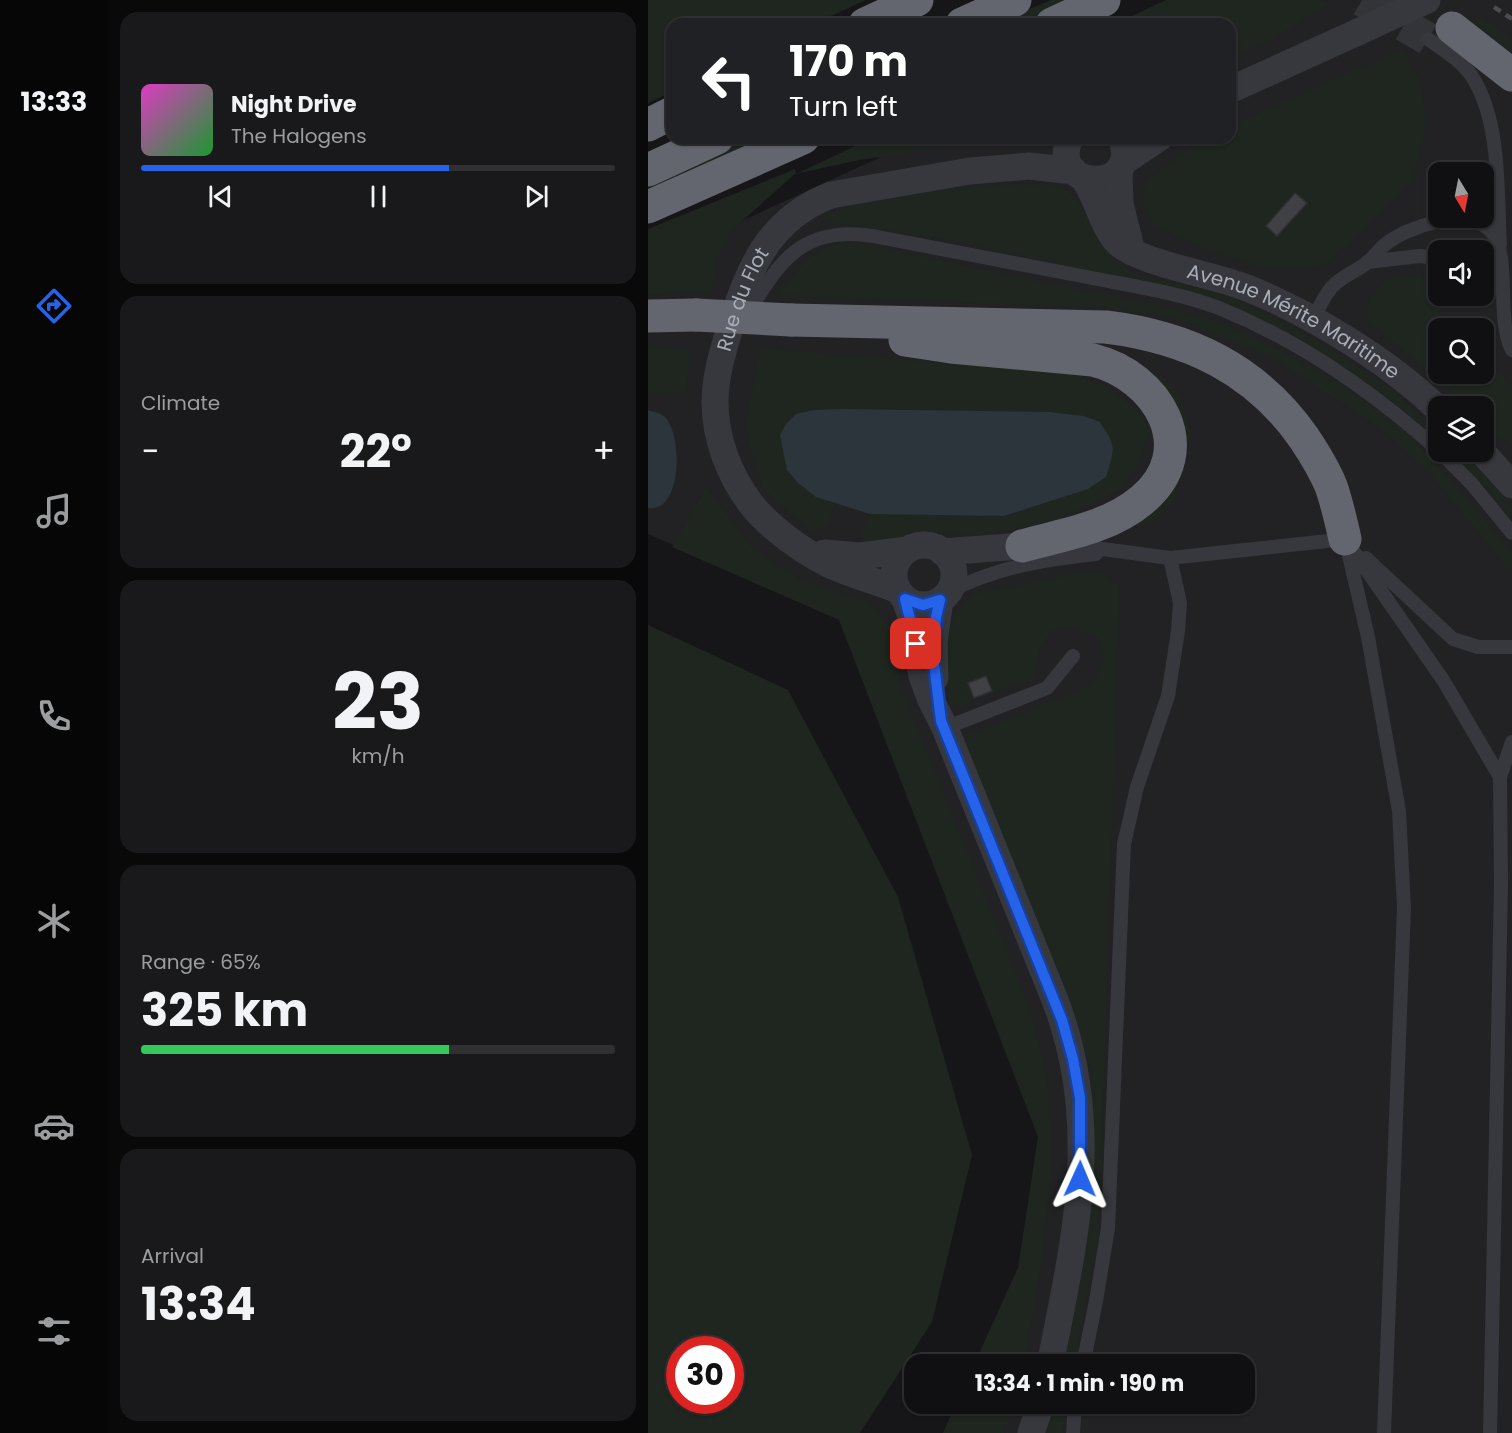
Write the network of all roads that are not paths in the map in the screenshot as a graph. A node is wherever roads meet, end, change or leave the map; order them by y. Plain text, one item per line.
1 (917, 0) edge
2 (1015, 0) edge
3 (1104, 0) edge
4 (1427, 0) edge
5 (878, 18) edge
6 (975, 18) edge
7 (1065, 18) edge
8 (1440, 34) joint
9 (1512, 75) edge
10 (1236, 89) edge
11 (666, 116) edge
12 (648, 125) edge
13 (704, 144) edge
14 (790, 144) edge
15 (1056, 144) edge
16 (1068, 144) edge
17 (1146, 144) edge
18 (1121, 156) edge
19 (648, 170) edge
20 (970, 171) junction
21 (1079, 175) junction
22 (648, 207) edge
23 (1501, 250) junction
24 (1136, 252) junction
25 (1428, 257) edge
26 (1367, 262) junction
27 (648, 316) edge
28 (791, 320) junction
29 (1313, 320) junction
30 (1512, 350) edge
31 (720, 363) junction
32 (1428, 401) edge
33 (1428, 441) edge
34 (1450, 462) edge
35 (1491, 462) edge
36 (1512, 485) edge
37 (1512, 533) edge
38 (1346, 539) junction
39 (1022, 546) junction
40 (803, 547) junction
41 (907, 550) junction
42 (1118, 551) junction
43 (942, 552) junction
44 (1170, 558) junction
45 (902, 594) junction
46 (944, 596) junction
47 (1512, 647) edge
48 (1073, 656) dead end
49 (943, 724) junction
50 (1512, 742) edge
51 (1500, 777) junction
52 (1052, 1354) edge
53 (1085, 1354) edge
54 (1038, 1414) edge
55 (1074, 1414) edge
56 (1031, 1433) edge
57 (1072, 1433) edge
58 (1384, 1433) edge
59 (1490, 1433) edge

1 - 5 highway
2 - 6 highway
3 - 7 highway
4 - 10 street, bridge
8 - 9 highway
8 - 23 lane
11 - 12 highway
13 - 19 highway
14 - 22 highway
15 - 20 street, Rue du Flot
16 - 21 street, Avenue Mérite Maritime
17 - 18 street, Rue du Flot
18 - 21 street, Rue du Flot
18 - 24 street
20 - 21 street, Rue du Flot
20 - 31 street, Rue du Flot
21 - 24 street, Avenue Mérite Maritime
23 - 26 lane
23 - 30 lane
24 - 29 street, Avenue Mérite Maritime
25 - 26 lane
26 - 29 lane
27 - 28 highway, bridge
28 - 38 highway
28 - 39 highway
29 - 32 street, Avenue Mérite Maritime
31 - 33 lane
31 - 40 street, Rue du Flot
34 - 37 lane
35 - 36 street
38 - 44 lane
38 - 47 lane
38 - 51 lane
38 - 58 lane
39 - 42 lane
39 - 43 street
40 - 41 street, Rue du Flot
40 - 45 street, Rue du Flot
41 - 43 street
41 - 45 street
42 - 44 lane
42 - 46 lane
43 - 46 street
44 - 53 lane
45 - 46 street
45 - 49 street
46 - 49 street
48 - 49 lane
49 - 52 street
50 - 51 lane
51 - 59 lane
54 - 56 street
55 - 57 lane

